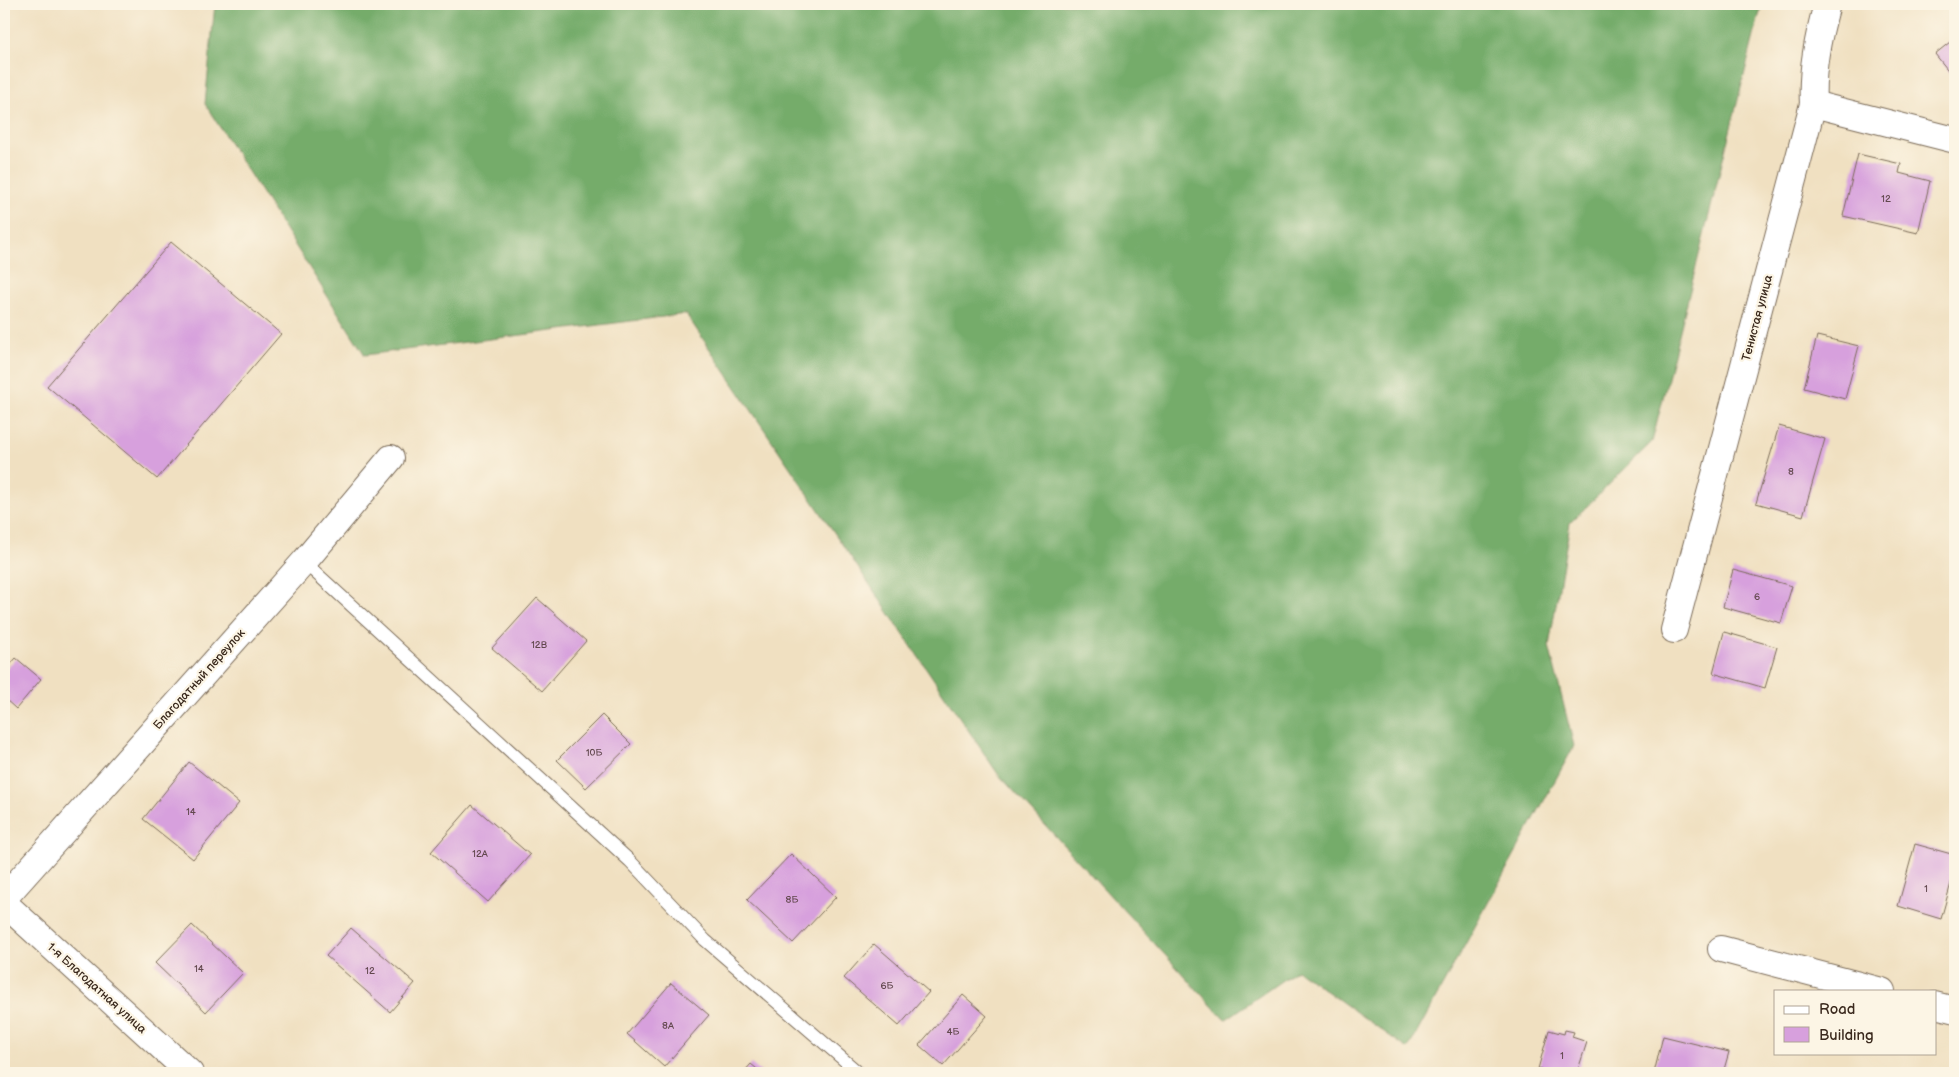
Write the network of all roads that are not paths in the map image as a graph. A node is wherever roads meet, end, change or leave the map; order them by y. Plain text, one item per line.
1 (1827, 4) edge
2 (1813, 104) junction
3 (1955, 140) edge
4 (391, 458) dead end
5 (304, 562) junction
6 (1674, 630) dead end
7 (4, 898) edge
8 (4, 903) edge
9 (1721, 949) dead end
10 (1878, 990) edge
11 (1936, 1005) edge
12 (1955, 1010) edge
13 (190, 1073) edge
14 (859, 1073) edge

1 - 2 street, Тенистая улица
2 - 3 street
2 - 6 street, Тенистая улица
4 - 5 street, Благодатный переулок
5 - 7 street, Благодатный переулок
5 - 14 lane
8 - 13 street, 1-я Благодатная улица
9 - 10 street
11 - 12 street

